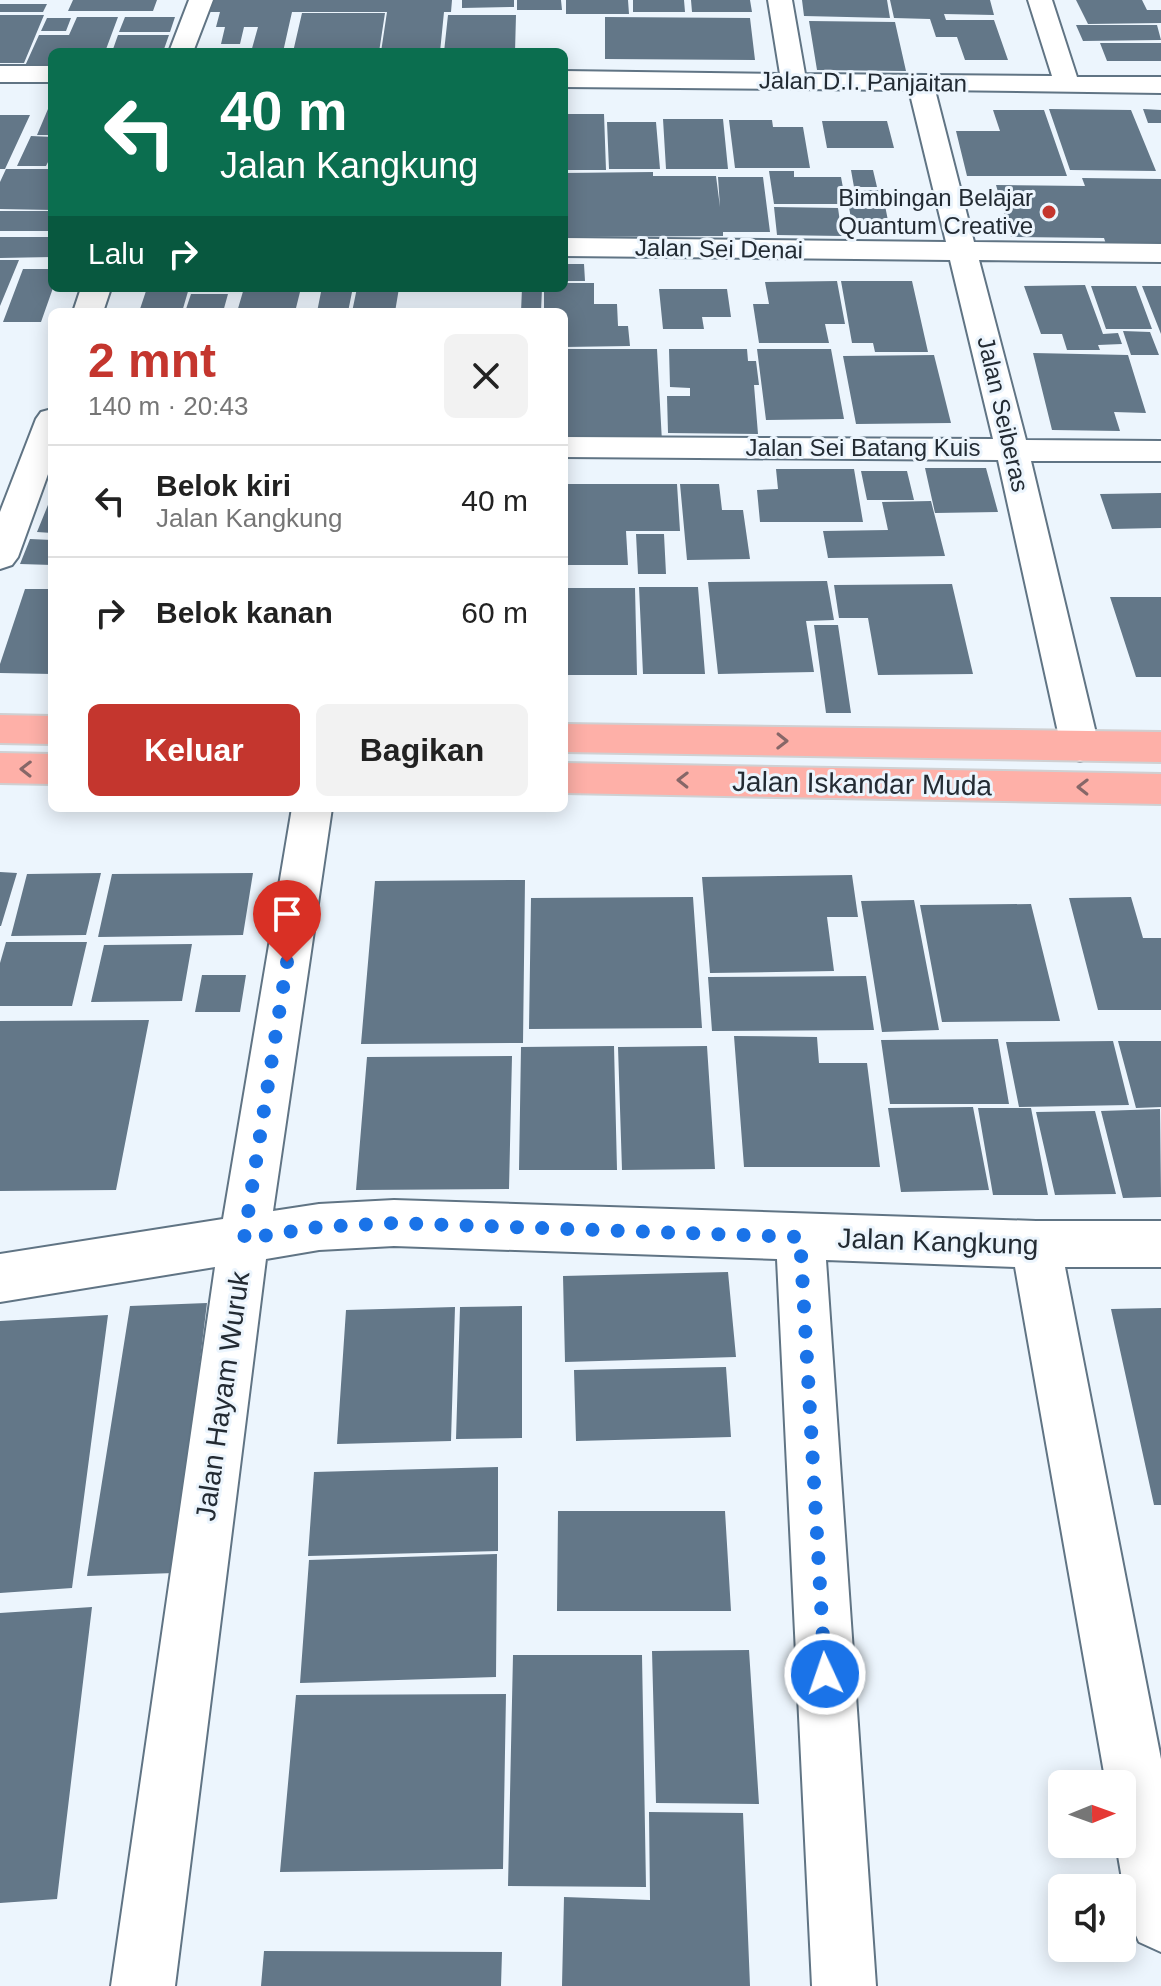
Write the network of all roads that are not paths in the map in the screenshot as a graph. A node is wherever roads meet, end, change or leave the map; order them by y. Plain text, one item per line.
1 (201, 0) edge
2 (780, 0) edge
3 (1040, 0) edge
4 (183, 48) edge
5 (0, 74) edge
6 (48, 74) edge
7 (568, 79) edge
8 (794, 81) junction
9 (920, 83) junction
10 (1067, 84) junction
11 (1161, 85) edge
12 (568, 247) edge
13 (963, 252) junction
14 (1161, 253) edge
15 (48, 438) edge
16 (568, 447) edge
17 (1012, 449) junction
18 (1161, 451) edge
19 (0, 557) edge
20 (0, 729) edge
21 (48, 730) edge
22 (568, 738) edge
23 (1080, 746) junction
24 (1161, 747) edge
25 (0, 768) edge
26 (48, 769) edge
27 (568, 778) edge
28 (1161, 789) edge
29 (311, 812) edge
30 (800, 1237) junction
31 (244, 1239) junction
32 (1036, 1244) junction
33 (1161, 1244) edge
34 (0, 1278) edge
35 (1161, 1920) edge
36 (143, 1986) edge
37 (844, 1986) edge

1 - 4 street
2 - 8 street
3 - 10 street
5 - 6 street
7 - 8 street, Jalan D.I. Panjaitan
8 - 9 street, Jalan D.I. Panjaitan
9 - 10 street, Jalan D.I. Panjaitan
9 - 13 street, Jalan Seiberas
10 - 11 street, Jalan D.I. Panjaitan
12 - 13 street, Jalan Sei Denai
13 - 14 street, Jalan Sei Denai
13 - 17 street, Jalan Seiberas
15 - 19 street
16 - 17 street, Jalan Sei Batang Kuis
17 - 18 street, Jalan Sei Batang Kuis
17 - 23 street, Jalan Seiberas
20 - 21 main road
22 -> 23 main road, Jalan Iskandar Muda
23 - 24 main road, Jalan Iskandar Muda
26 -> 25 main road
28 -> 27 main road, Jalan Iskandar Muda
29 - 31 street, Jalan Hayam Wuruk
30 - 31 street, Jalan Kangkung
30 - 32 street, Jalan Kangkung
30 - 37 street
31 - 34 street, Jalan Kangkung
31 - 36 street, Jalan Hayam Wuruk
32 - 33 street, Jalan Kangkung
32 - 35 street

